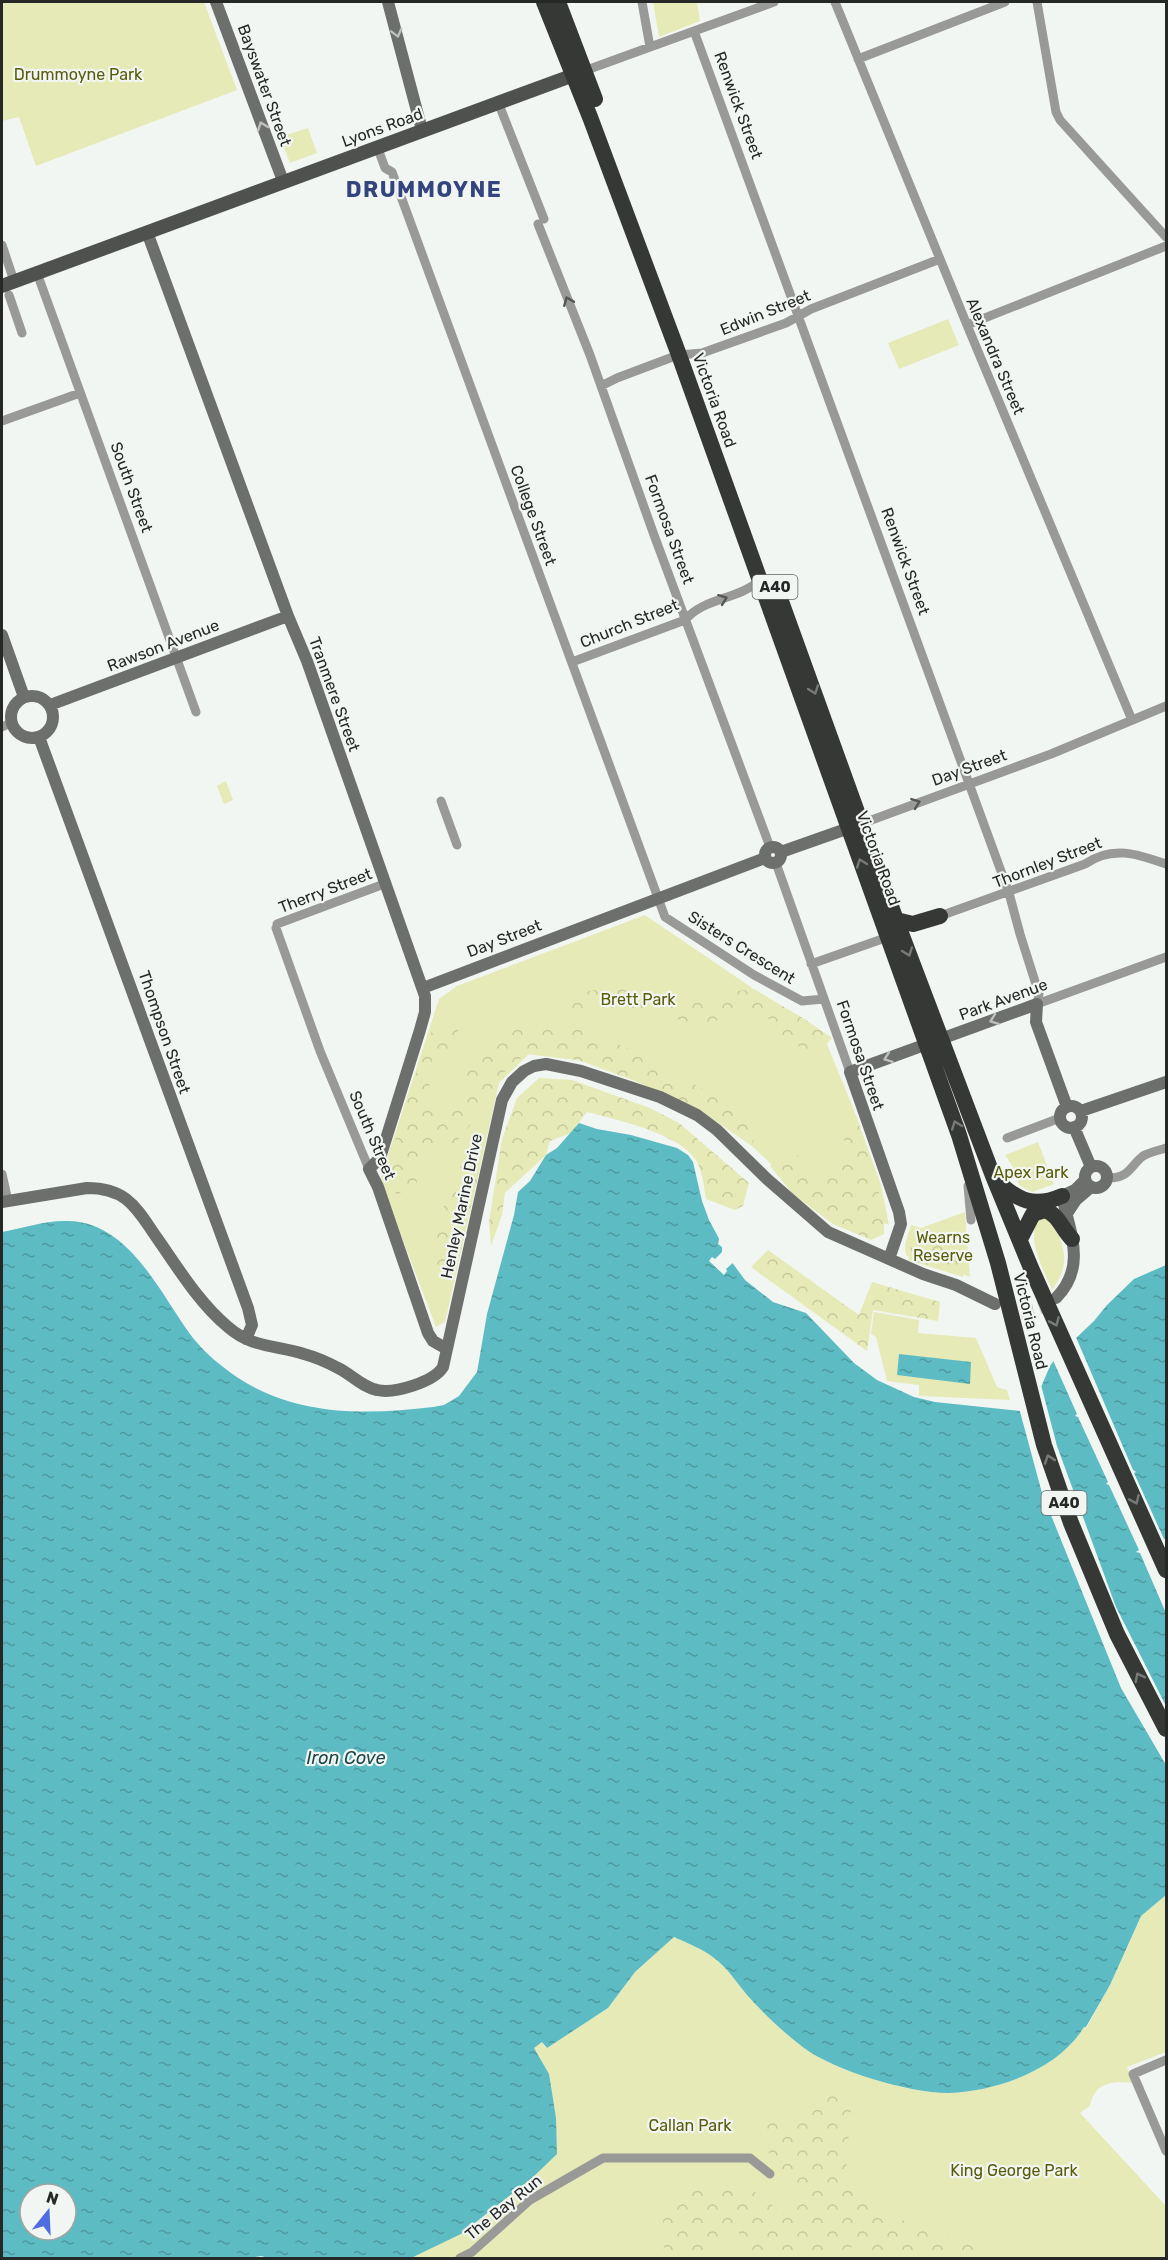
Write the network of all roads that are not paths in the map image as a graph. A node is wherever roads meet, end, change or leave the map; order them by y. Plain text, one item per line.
1 (216, 2) edge
2 (388, 2) edge
3 (544, 2) edge
4 (558, 2) edge
5 (642, 2) edge
6 (774, 2) edge
7 (835, 2) edge
8 (1005, 2) edge
9 (1037, 2) edge
10 (694, 31) junction
11 (650, 47) junction
12 (858, 59) junction
13 (579, 73) junction
14 (498, 102) junction
15 (422, 130) junction
16 (377, 146) junction
17 (283, 181) junction
18 (147, 232) junction
19 (1167, 237) edge
20 (2, 245) edge
21 (1167, 246) edge
22 (940, 259) junction
23 (37, 273) junction
24 (8, 287) edge
25 (798, 315) junction
26 (966, 325) junction
27 (22, 333) dead end
28 (685, 355) junction
29 (601, 386) junction
30 (80, 393) junction
31 (2, 421) edge
32 (761, 579) junction
33 (288, 616) junction
34 (686, 620) junction
35 (2, 635) edge
36 (177, 657) junction
37 (572, 662) junction
38 (24, 697) junction
39 (50, 705) junction
40 (1167, 706) edge
41 (196, 712) dead end
42 (1132, 720) junction
43 (5, 725) edge
44 (39, 737) junction
45 (970, 784) junction
46 (441, 801) dead end
47 (855, 826) junction
48 (457, 845) dead end
49 (773, 855) junction
50 (1167, 864) edge
51 (384, 884) junction
52 (1009, 893) junction
53 (656, 898) junction
54 (940, 916) joint
55 (896, 920) junction
56 (276, 926) joint
57 (888, 937) junction
58 (1167, 957) edge
59 (811, 964) junction
60 (423, 988) junction
61 (824, 999) junction
62 (1037, 1004) junction
63 (934, 1042) junction
64 (850, 1072) junction
65 (1167, 1082) edge
66 (1066, 1107) junction
67 (1081, 1111) junction
68 (1060, 1118) junction
69 (1074, 1127) junction
70 (1007, 1138) dead end
71 (1167, 1148) edge
72 (1091, 1167) junction
73 (369, 1169) junction
74 (2, 1174) edge
75 (993, 1176) junction
76 (1107, 1178) junction
77 (968, 1181) dead end
78 (1088, 1184) junction
79 (1062, 1196) junction
80 (5, 1201) edge
81 (1066, 1215) junction
82 (971, 1220) dead end
83 (1020, 1239) junction
84 (1072, 1239) junction
85 (889, 1259) junction
86 (1056, 1298) tunnel mouth
87 (995, 1304) tunnel mouth
88 (246, 1339) junction
89 (447, 1349) junction
90 (1167, 1570) edge
91 (1167, 1729) edge
92 (1167, 2060) edge
93 (1167, 2151) edge
94 (770, 2174) dead end
95 (460, 2259) edge

17 -> 1 street, Bayswater Street
2 -> 15 street
3 - 13 highway, Victoria Road / A40
4 - 13 highway, Victoria Road / A40
5 - 11 street
6 - 10 street, Lyons Road
7 - 12 street, Alexandra Street
8 - 12 street
9 - 19 street
10 - 11 street, Lyons Road
10 - 25 street, Renwick Street
11 - 13 street, Lyons Road
12 - 22 street, Alexandra Street
13 - 14 main road, Lyons Road
13 - 28 highway, Victoria Road / A40
14 - 15 main road, Lyons Road
29 -> 14 street, Formosa Street
15 - 16 main road, Lyons Road
16 - 17 main road, Lyons Road
16 - 37 street, College Street
17 - 18 main road, Lyons Road
18 - 23 main road, Lyons Road
18 - 33 street, Tranmere Street
20 - 24 street
21 - 26 street
22 - 25 street, Edwin Street
22 - 26 street, Alexandra Street
23 - 24 main road, Lyons Road
23 - 30 street, South Street
24 - 27 street
25 - 28 street, Edwin Street
25 - 45 street, Renwick Street
26 - 42 street, Alexandra Street
28 - 29 street, Edwin Street
28 - 32 highway, Victoria Road / A40
28 -> 47 highway, Victoria Road / A40
29 - 34 street, Formosa Street
30 - 31 street
30 - 36 street, South Street
34 -> 32 street, Church Street
32 - 47 highway, Victoria Road / A40
33 - 36 street, Rawson Avenue
33 - 51 street, Tranmere Street
34 - 37 street, Church Street
34 - 49 street, Formosa Street
35 - 38 street
36 - 39 street, Rawson Avenue
36 - 41 street, South Street
37 - 53 street, College Street
38 - 39 street
38 - 43 street
39 - 44 street
40 - 42 street, Day Street
42 - 45 street, Day Street
43 - 44 street
44 - 88 street, Thompson Street
47 -> 45 street, Day Street
45 - 52 street, Renwick Street
46 - 48 street
47 - 49 street, Day Street
47 - 55 highway, Victoria Road / A40
57 -> 47 highway, Victoria Road / A40
49 - 53 street, Day Street
49 - 59 street, Formosa Street
50 - 52 street, Thornley Street
51 - 56 street, Therry Street
51 - 60 street, Tranmere Street
52 - 54 street, Thornley Street
52 - 62 street, Renwick Street
53 - 60 street, Day Street
53 - 61 street, Sisters Crescent
54 - 55 highway
55 -> 63 highway, Victoria Road / A40
56 - 73 street, South Street
57 - 59 street
57 - 63 highway, Victoria Road / A40
58 - 62 street, Park Avenue
59 - 61 street, Formosa Street
60 - 73 street, Tranmere Street
61 - 64 street, Formosa Street
62 -> 63 street, Park Avenue
62 - 66 street, Renwick Street
63 -> 64 street, Park Avenue
63 - 75 highway, Victoria Road / A40
91 -> 63 highway, Victoria Road / A40
64 - 85 street, Formosa Street
65 - 67 street
66 - 67 street
66 - 68 street
67 - 69 street
68 - 69 street
68 - 70 street
69 - 72 street
71 - 76 street
72 - 76 street
72 - 78 street
73 - 89 street, South Street
74 - 80 street
75 - 79 highway
75 - 83 highway, Victoria Road / A40
76 - 78 street
77 - 82 street
78 - 79 street
78 - 81 street
79 - 81 street
80 - 88 street, Henley Marine Drive
81 - 84 street
83 - 84 highway
83 -> 90 highway, Victoria Road / A40
84 - 86 street
85 - 87 street, Henley Marine Drive
85 - 89 street, Henley Marine Drive
88 - 89 street, Henley Marine Drive
92 - 93 street
94 - 95 street, The Bay Run

